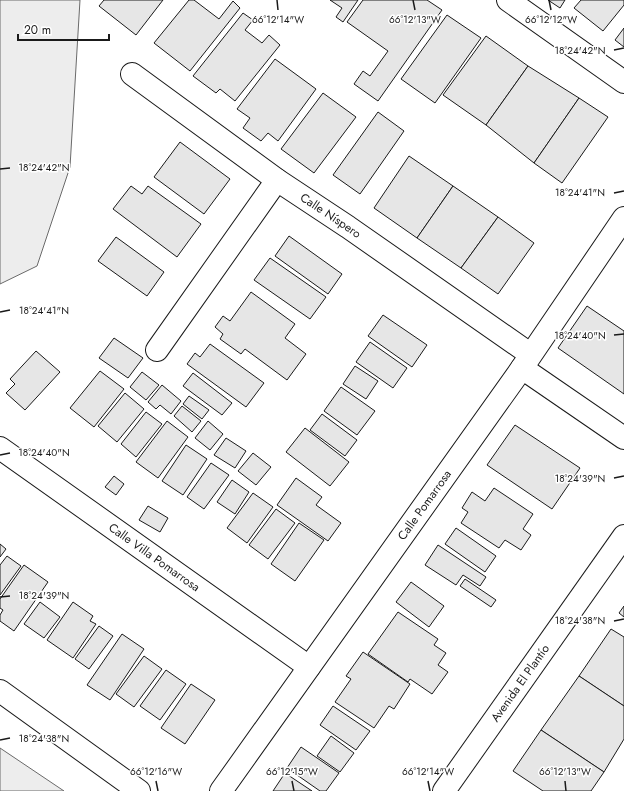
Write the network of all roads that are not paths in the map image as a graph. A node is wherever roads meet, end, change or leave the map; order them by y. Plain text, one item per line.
1 (508, 0) edge
2 (132, 74) dead end
3 (624, 82) edge
4 (277, 180) junction
5 (624, 218) edge
6 (157, 350) dead end
7 (526, 361) junction
8 (624, 438) edge
9 (0, 448) edge
10 (624, 536) edge
11 (309, 667) junction
12 (0, 691) edge
13 (139, 791) edge
14 (221, 791) edge
15 (444, 791) edge

1 - 3 street
2 - 4 street, Calle Níspero
4 - 6 street
4 - 7 street, Calle Níspero
5 - 7 street, Calle Pomarrosa
7 - 8 street, Calle Níspero
7 - 11 street, Calle Pomarrosa
9 - 11 street, Calle Villa Pomarrosa
10 - 15 street, Avenida El Plantío
11 - 14 street, Calle Pomarrosa
12 - 13 street

